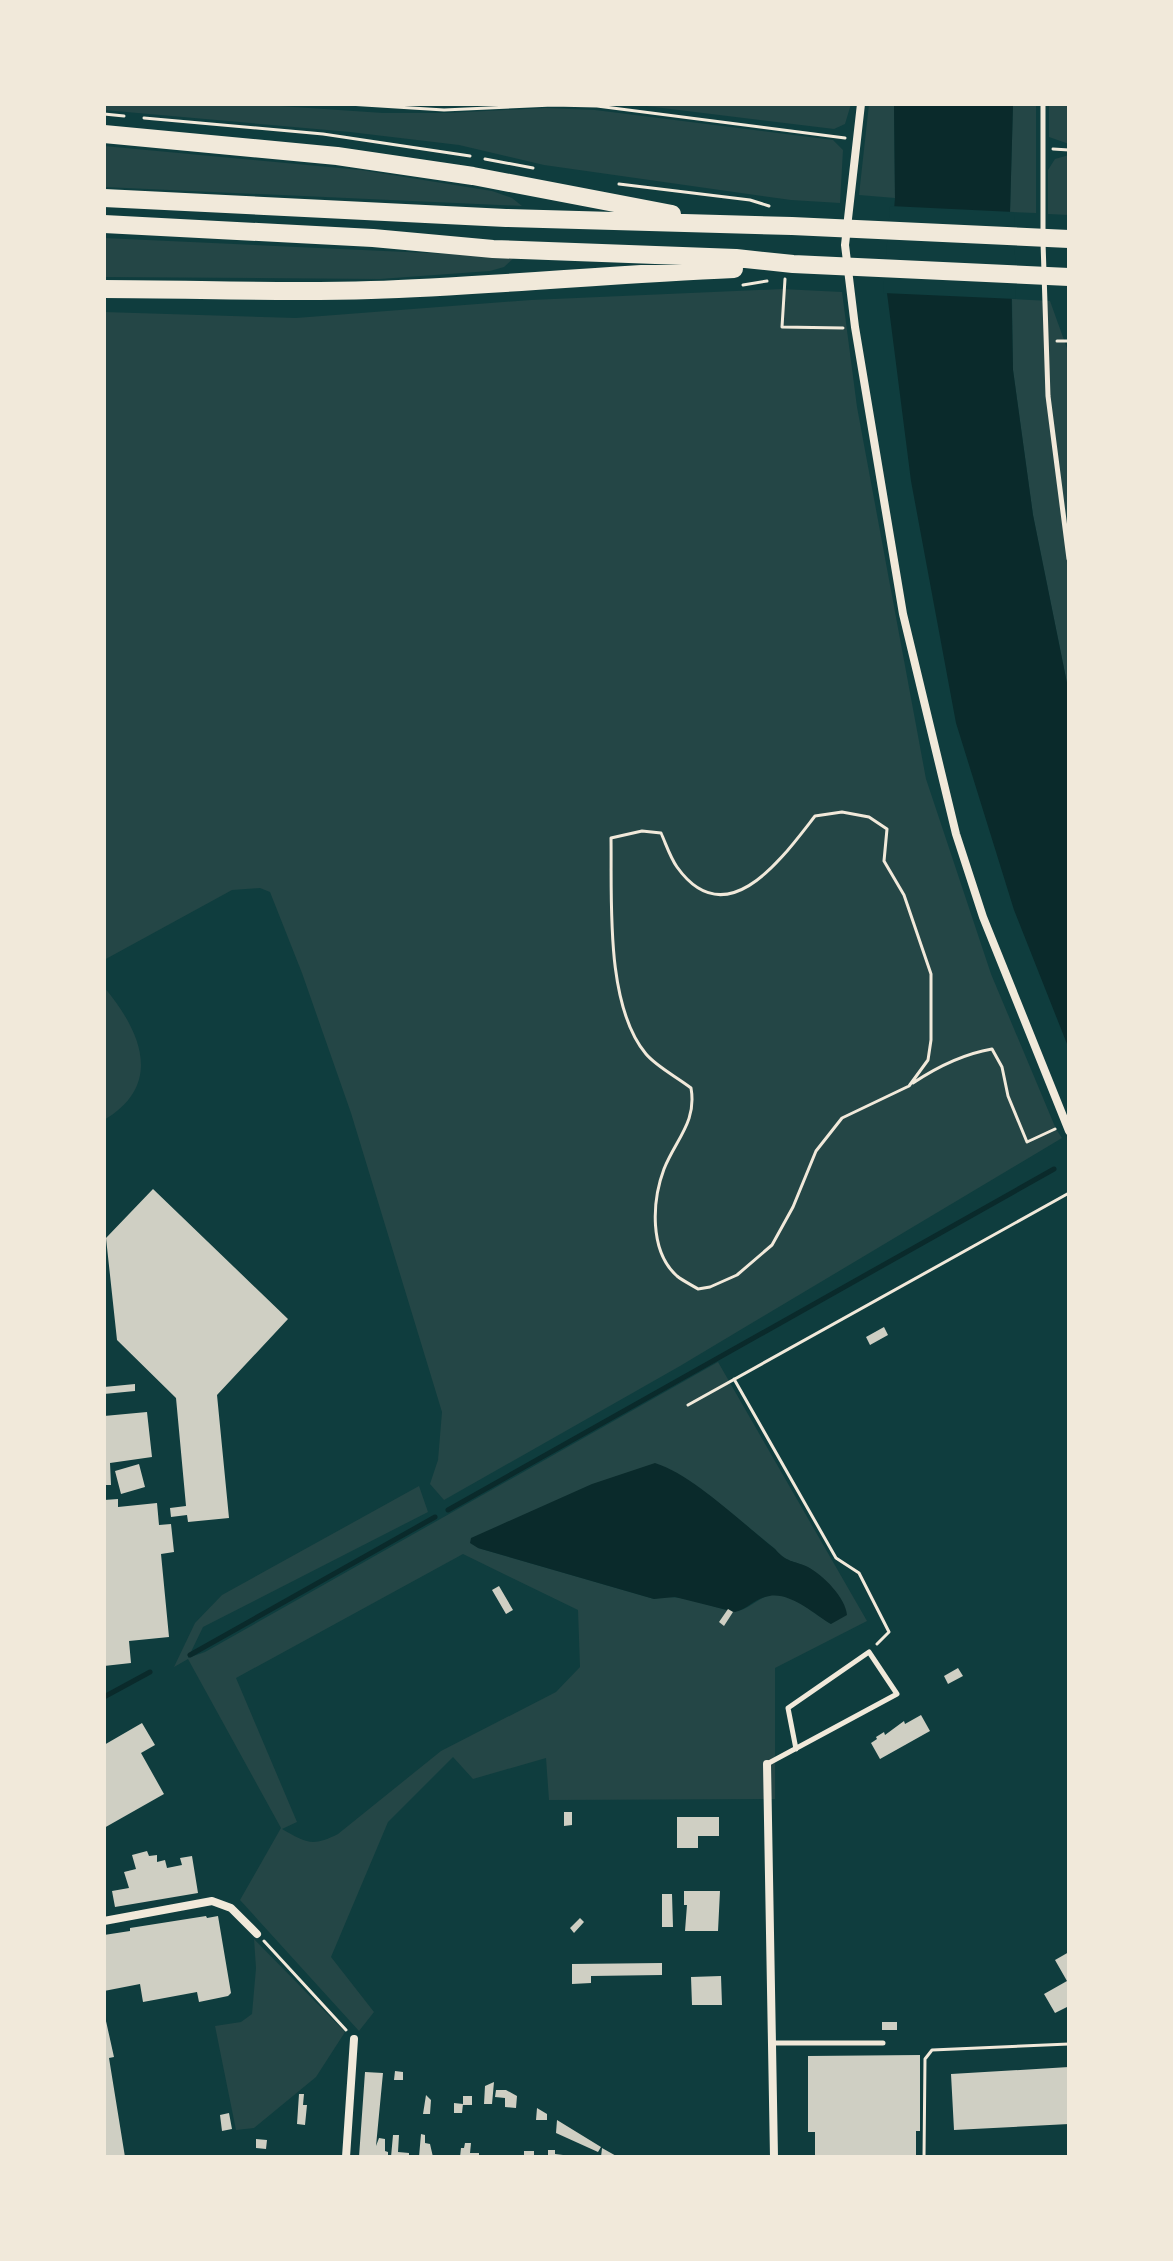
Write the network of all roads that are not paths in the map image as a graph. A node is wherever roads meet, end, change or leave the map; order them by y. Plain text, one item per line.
1 (861, 104) edge
2 (1043, 104) edge
3 (104, 134) edge
4 (104, 198) edge
5 (104, 224) edge
6 (713, 224) junction
7 (1069, 239) edge
8 (773, 263) junction
9 (1069, 277) edge
10 (104, 289) edge
11 (1069, 559) edge
12 (1067, 1127) edge
13 (796, 1749) junction
14 (767, 1764) joint
15 (104, 1921) edge
16 (257, 1934) road end
17 (354, 2039) road end
18 (772, 2043) junction
19 (883, 2043) dead end
20 (346, 2157) edge
21 (774, 2157) edge

1 - 12 street
2 - 11 lane
3 - 6 highway
4 - 6 highway
5 - 8 highway
6 - 7 highway
8 - 9 highway
8 - 10 highway
13 - 13 lane
13 - 14 lane
14 - 18 street
15 - 16 street
17 - 20 street
18 - 19 lane
18 - 21 street

